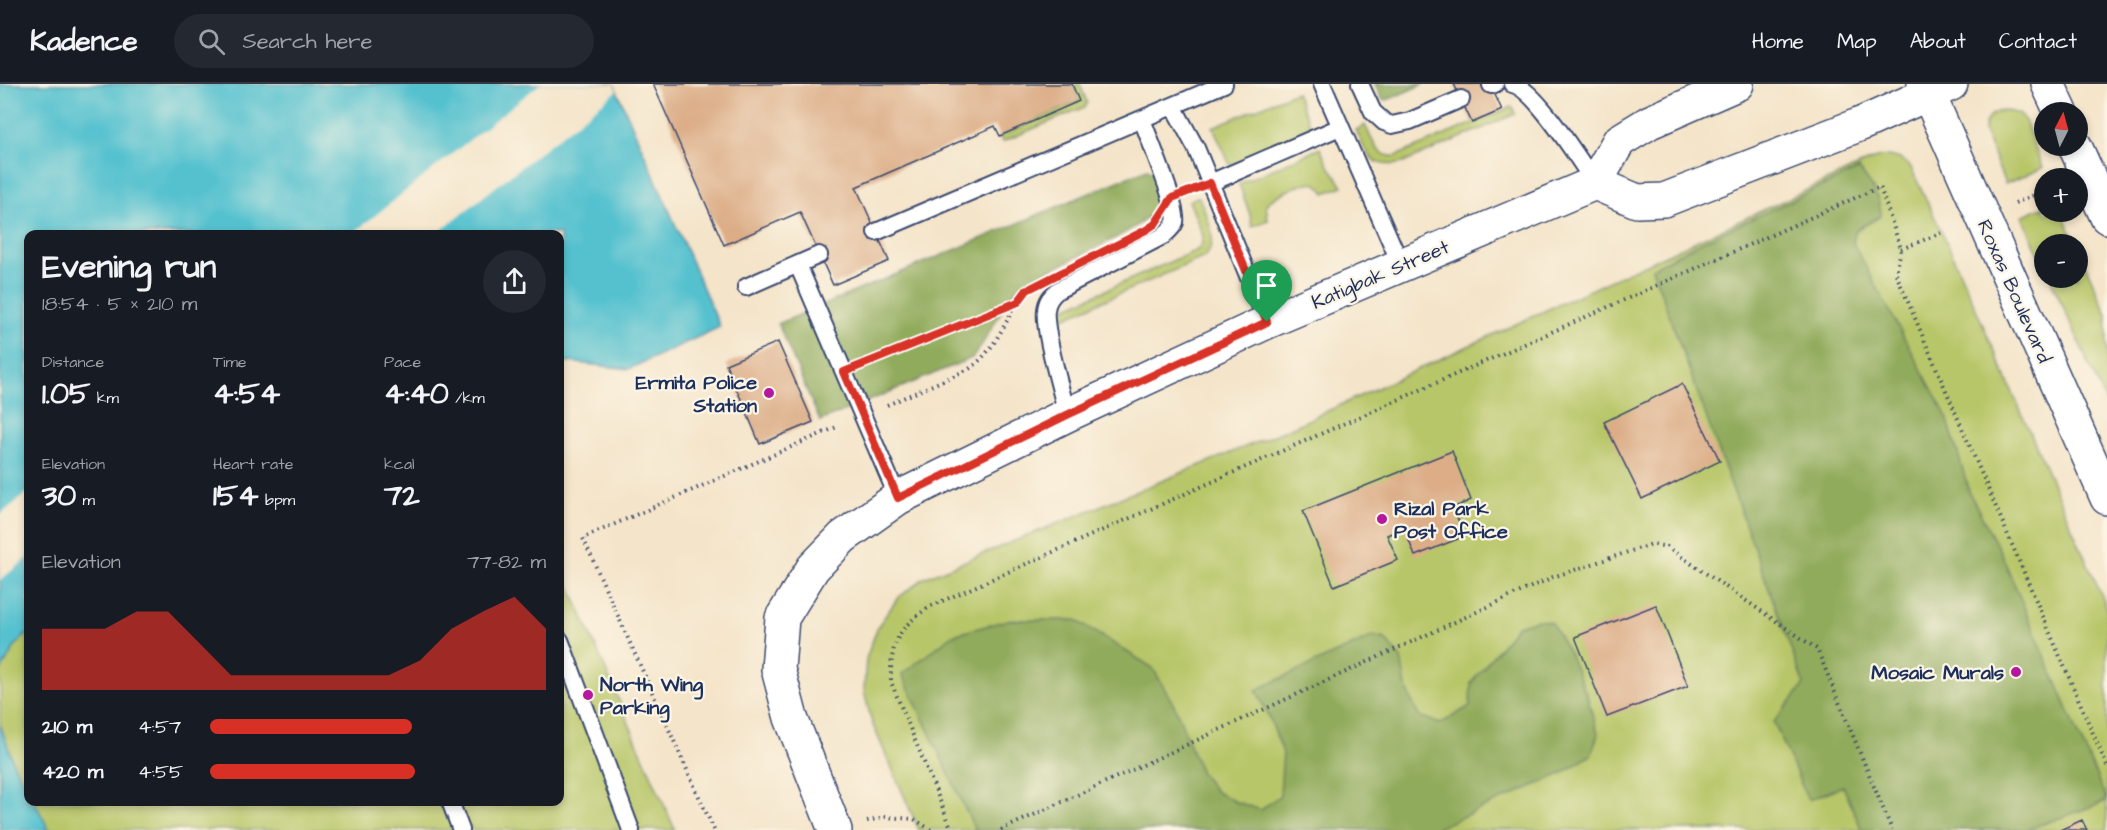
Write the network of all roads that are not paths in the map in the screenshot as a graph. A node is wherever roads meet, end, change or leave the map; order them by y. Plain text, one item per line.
1 (1224, 84) edge
2 (1322, 84) edge
3 (1360, 84) edge
4 (1512, 84) edge
5 (1737, 84) edge
6 (2048, 84) edge
7 (1934, 87) edge
8 (1461, 99) dead end
9 (2056, 102) edge
10 (1173, 106) junction
11 (1142, 119) junction
12 (1340, 127) junction
13 (2080, 156) edge
14 (1210, 183) junction
15 (1595, 183) junction
16 (2107, 217) edge
17 (876, 232) dead end
18 (819, 255) dead end
19 (798, 265) junction
20 (1401, 265) junction
21 (746, 287) dead end
22 (1267, 322) junction
23 (1067, 415) junction
24 (898, 498) junction
25 (2107, 498) edge
26 (564, 651) edge
27 (452, 806) edge
28 (834, 829) edge
29 (461, 830) edge
30 (631, 830) edge

1 - 10 lane
2 - 12 lane
3 - 8 lane
4 - 15 lane
5 - 15 main road
6 - 9 main road
7 - 15 main road
7 - 25 main road, Roxas Boulevard
10 - 11 lane
10 - 14 lane
11 - 17 lane
11 - 23 lane
12 - 14 lane
12 - 20 lane
13 - 16 main road
14 - 22 lane
15 - 20 main road, Katigbak Street
18 - 19 lane
19 - 21 lane
19 - 24 lane
20 - 22 main road, Katigbak Street
22 - 23 main road, Katigbak Street
23 - 24 main road, Katigbak Street
24 - 28 main road, Katigbak Street
26 - 30 lane
27 - 29 lane

